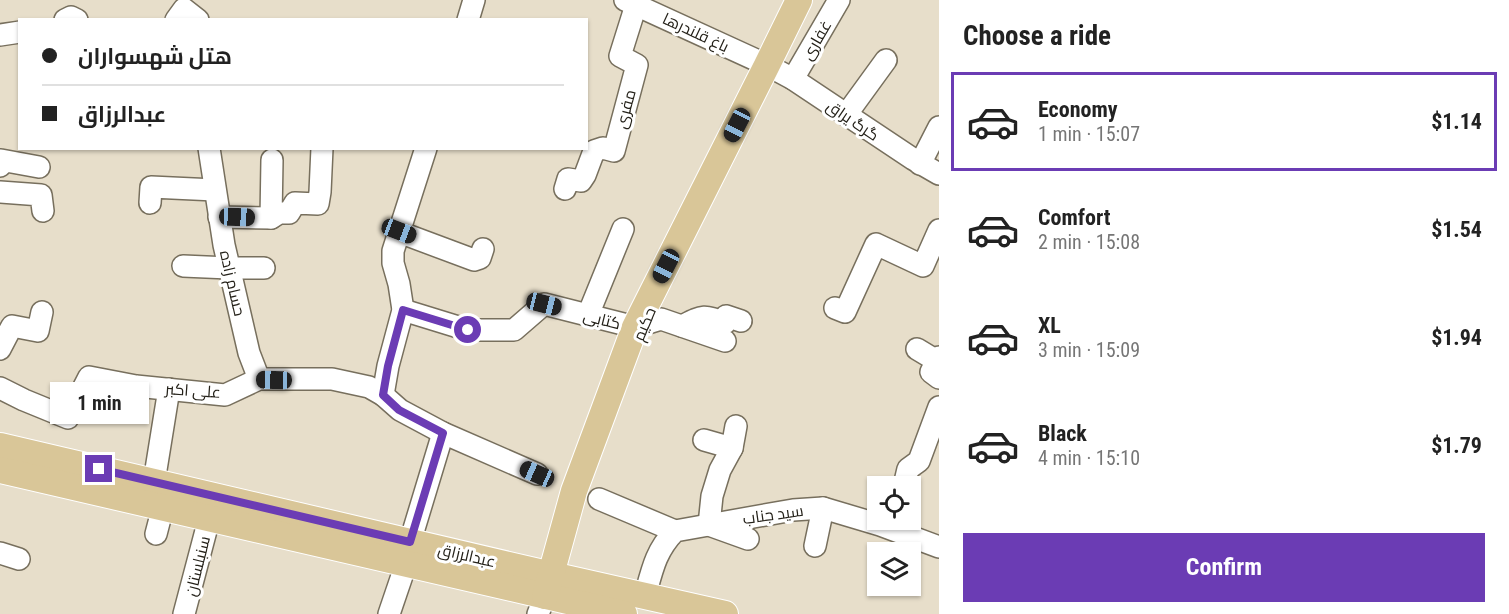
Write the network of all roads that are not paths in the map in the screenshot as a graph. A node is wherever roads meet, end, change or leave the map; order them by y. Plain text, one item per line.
1 (474, 0) edge
2 (799, 0) edge
3 (805, 0) edge
4 (839, 0) edge
5 (631, 2) edge
6 (177, 18) edge
7 (195, 18) edge
8 (469, 18) edge
9 (18, 32) edge
10 (0, 35) edge
11 (886, 60) dead end
12 (767, 65) junction
13 (793, 79) junction
14 (846, 115) junction
15 (939, 127) edge
16 (590, 149) edge
17 (209, 150) edge
18 (322, 150) edge
19 (425, 150) edge
20 (272, 160) dead end
21 (920, 164) junction
22 (0, 166) edge
23 (39, 167) dead end
24 (939, 174) edge
25 (565, 189) dead end
26 (215, 190) junction
27 (0, 192) edge
28 (150, 203) dead end
29 (43, 211) dead end
30 (219, 217) junction
31 (271, 218) junction
32 (623, 229) dead end
33 (939, 230) edge
34 (399, 231) junction
35 (483, 249) dead end
36 (183, 266) dead end
37 (229, 268) junction
38 (264, 268) dead end
39 (835, 308) dead end
40 (403, 310) junction
41 (42, 312) dead end
42 (588, 315) junction
43 (741, 321) dead end
44 (682, 326) junction
45 (635, 327) junction
46 (725, 341) dead end
47 (917, 349) dead end
48 (0, 350) edge
49 (938, 365) edge
50 (259, 379) junction
51 (0, 388) edge
52 (169, 389) junction
53 (383, 395) junction
54 (939, 407) edge
55 (736, 426) dead end
56 (443, 433) junction
57 (704, 440) dead end
58 (0, 446) edge
59 (732, 448) junction
60 (0, 470) edge
61 (537, 474) dead end
62 (906, 476) edge
63 (154, 482) junction
64 (599, 500) dead end
65 (163, 507) junction
66 (212, 507) junction
67 (823, 508) junction
68 (867, 518) edge
69 (709, 525) junction
70 (905, 530) edge
71 (675, 531) junction
72 (156, 534) dead end
73 (748, 539) dead end
74 (815, 546) dead end
75 (939, 547) edge
76 (408, 553) junction
77 (548, 592) edge
78 (645, 596) junction
79 (184, 614) edge
80 (389, 614) edge
81 (622, 614) edge
82 (724, 614) edge

1 - 8 street
2 - 12 main road, حکیم
3 - 77 street, حکیم
4 - 13 street, غفاری
5 - 12 street, باغ قلندرها
5 - 16 street, مفری
6 - 7 street
9 - 10 street
11 - 14 street
12 - 13 street, گرگ یراق
12 - 45 main road, حکیم
13 - 14 street, گرگ یراق
14 - 21 street, گرگ یراق
15 - 21 street
16 - 25 street, مفری
17 - 26 street, حسام زاده
18 - 31 street
19 - 34 street
20 - 31 street
21 - 24 street, گرگ یراق
22 - 23 street
26 - 28 street
26 - 30 street, حسام زاده
27 - 29 street
30 - 31 street
30 - 37 street, حسام زاده
32 - 42 street
33 - 39 street
34 - 35 street
34 - 40 street
36 - 37 street
37 - 38 street
37 - 50 street, حسام زاده
40 - 42 street, کتابی
40 - 53 street
41 - 48 street
42 - 45 street, کتابی
43 - 44 street
44 - 45 street
44 - 46 street
45 - 77 main road, حکیم
47 - 49 street
50 - 52 street, علی اکبر
50 - 53 street, علی اکبر
51 - 52 street, علی اکبر
52 - 63 street
53 - 56 street, علی اکبر
54 - 62 street
55 - 59 street
56 - 61 street, علی اکبر
56 - 76 street
57 - 59 street
58 - 63 main road, عبدالرزاق
59 - 69 street
60 - 65 main road, عبدالرزاق
63 - 66 main road, عبدالرزاق
64 - 71 street
65 - 66 main road, عبدالرزاق
65 - 72 street
66 - 76 main road, عبدالرزاق
66 - 79 street, سنبلستان
67 - 68 street, سید جناب
67 - 69 street, سید جناب
67 - 74 street
69 - 71 street, سید جناب
69 - 73 street
70 - 75 street, سید جناب
71 - 78 street
76 - 77 main road, عبدالرزاق
76 - 80 street
77 - 78 main road, عبدالرزاق
77 - 81 main road, عبدالرزاق
78 - 82 main road, عبدالرزاق

